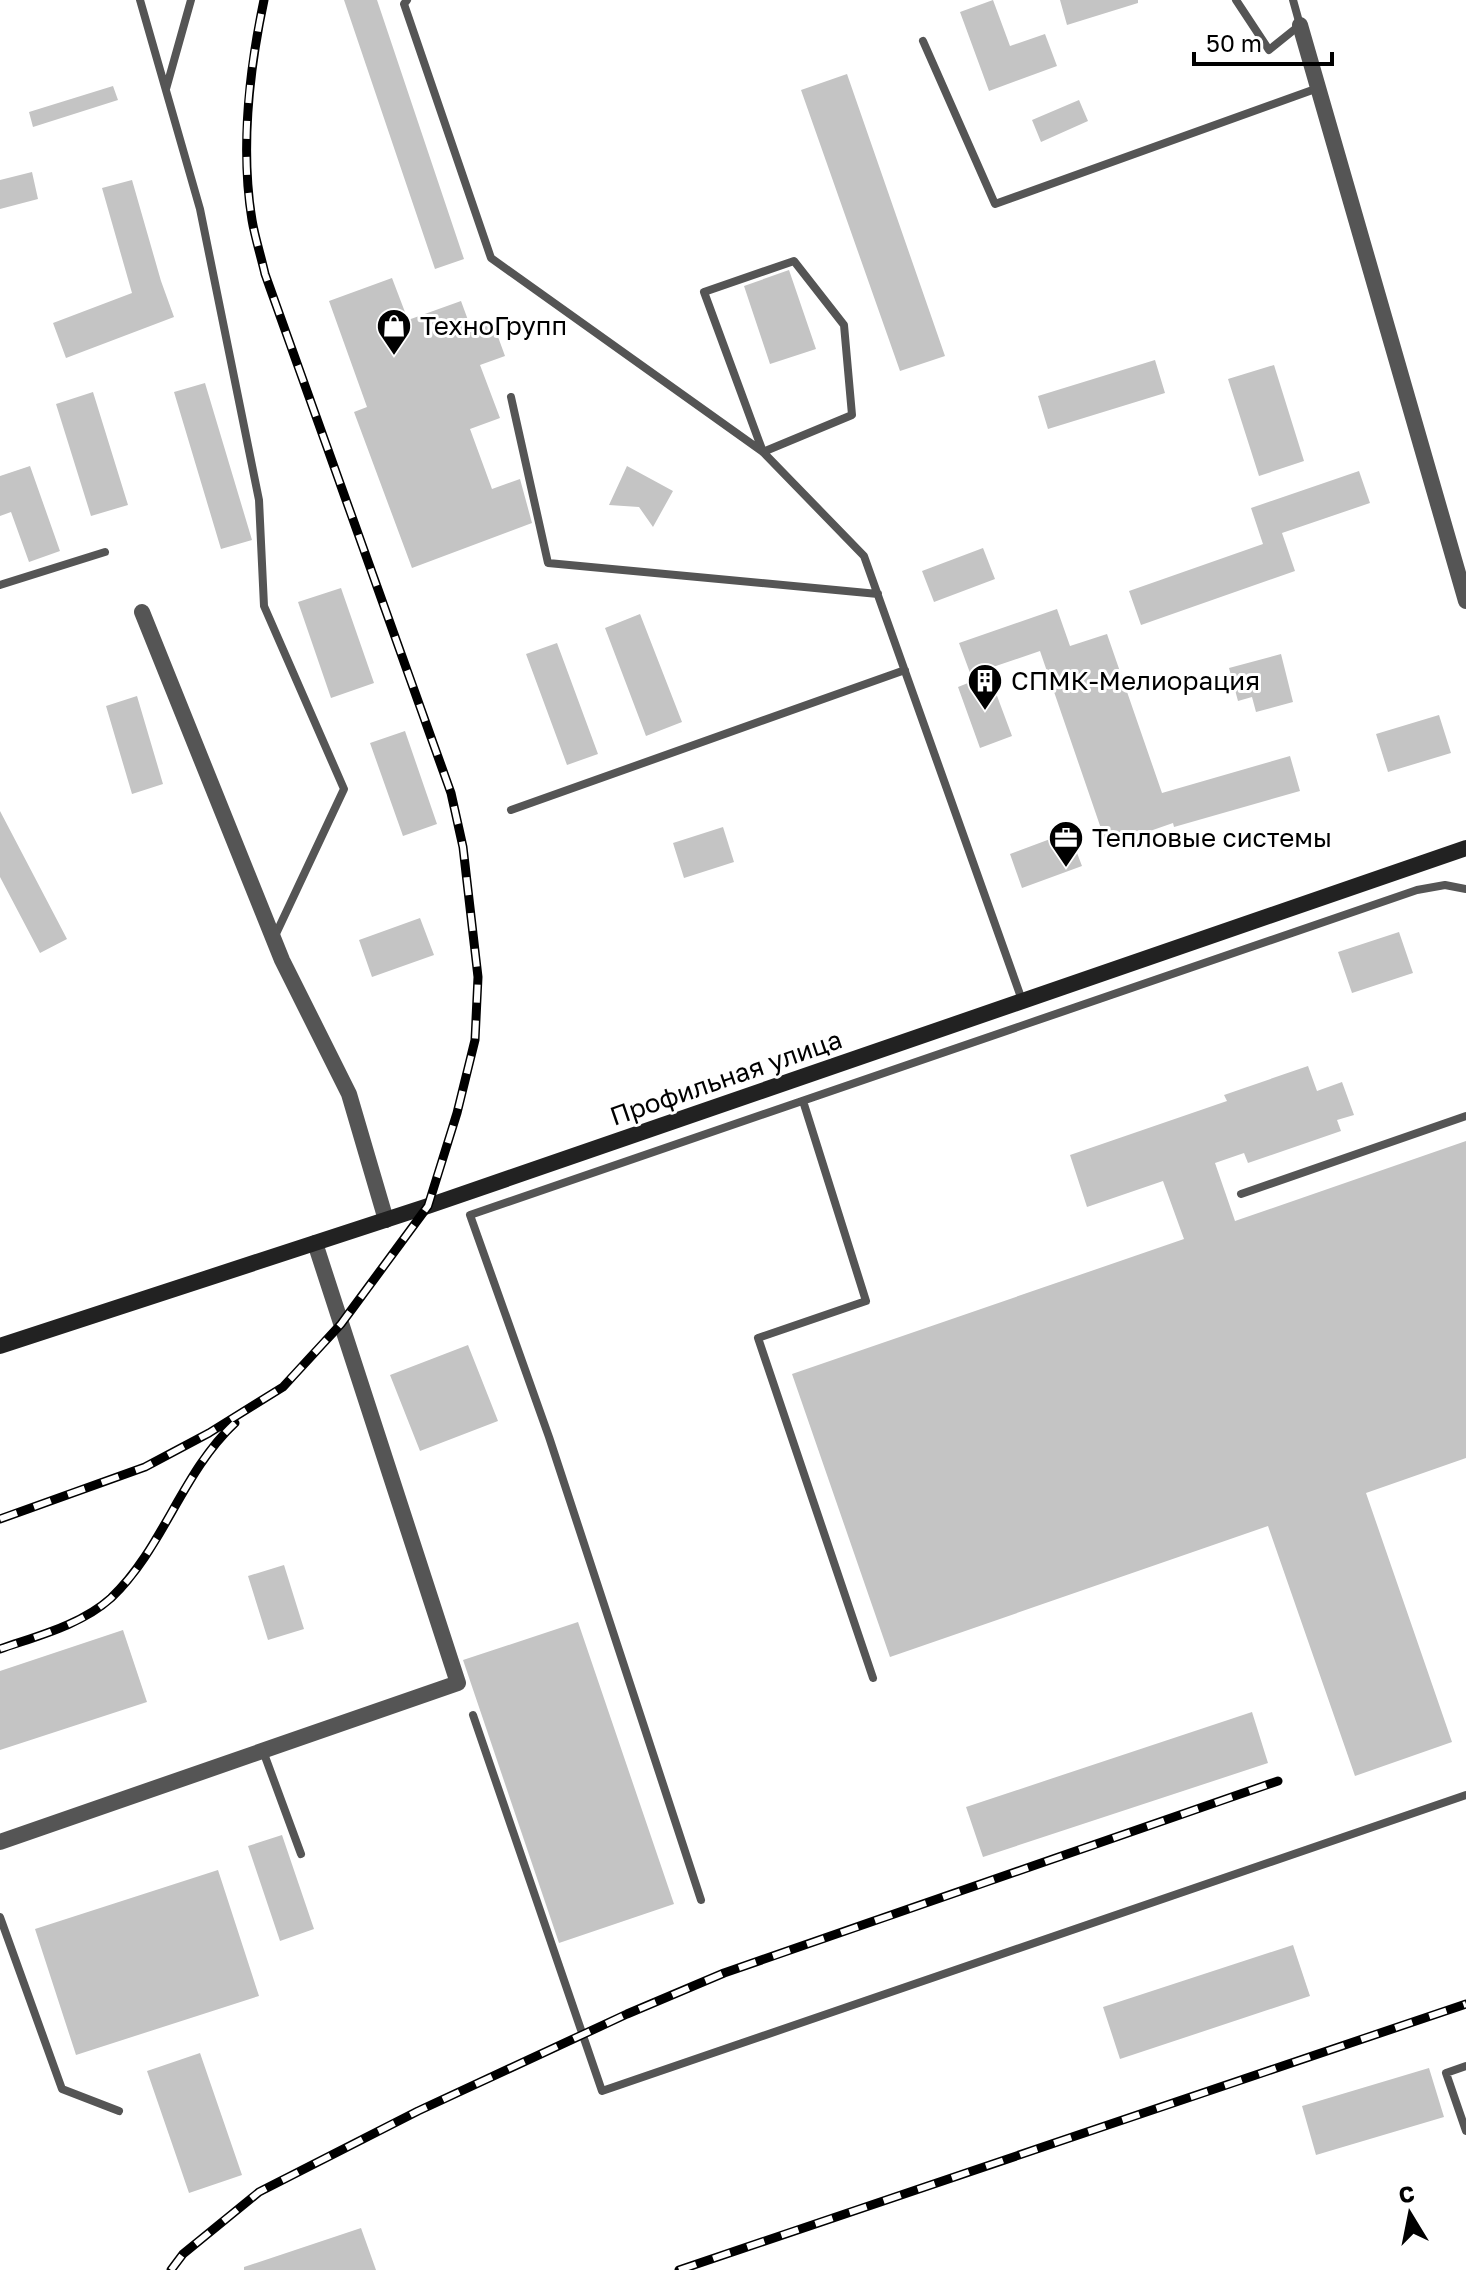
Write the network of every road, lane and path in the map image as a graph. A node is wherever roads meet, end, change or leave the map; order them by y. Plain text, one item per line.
1 (140, 0) edge
2 (191, 0) edge
3 (407, 0) edge
4 (1236, 0) edge
5 (1293, 0) edge
6 (1300, 25) junction
7 (923, 41) dead end
8 (1318, 88) junction
9 (166, 90) junction
10 (511, 397) dead end
11 (763, 452) junction
12 (105, 552) dead end
13 (0, 585) edge
14 (878, 594) junction
15 (1466, 601) edge
16 (142, 612) dead end
17 (905, 670) junction
18 (511, 810) dead end
19 (1466, 848) edge
20 (1466, 889) edge
21 (273, 939) junction
22 (1023, 1001) junction
23 (803, 1101) junction
24 (1466, 1116) edge
25 (1241, 1194) dead end
26 (386, 1220) junction
27 (315, 1243) junction
28 (0, 1346) edge
29 (873, 1678) dead end
30 (473, 1715) dead end
31 (263, 1751) junction
32 (1466, 1795) edge
33 (0, 1842) edge
34 (301, 1854) dead end
35 (701, 1900) dead end
36 (0, 1917) edge
37 (1466, 2066) edge
38 (119, 2111) dead end
39 (1466, 2131) edge

1 - 9 lane
2 - 9 lane
3 - 11 lane
4 - 6 lane
5 - 6 lane
6 - 8 street
7 - 8 lane
8 - 15 street
9 - 21 lane
10 - 14 lane
11 - 11 lane
11 - 14 lane
12 - 13 lane
14 - 17 lane
16 - 21 street
17 - 18 lane
17 - 22 lane
19 - 22 street, Профильная улица
20 - 23 lane
21 - 26 street
22 - 26 street, Профильная улица
23 - 29 lane
23 - 35 lane
24 - 25 lane
26 - 27 street, Профильная улица
27 - 28 street, Профильная улица
27 - 31 street
30 - 32 lane
31 - 33 street
31 - 34 lane
36 - 38 lane
37 - 39 lane

